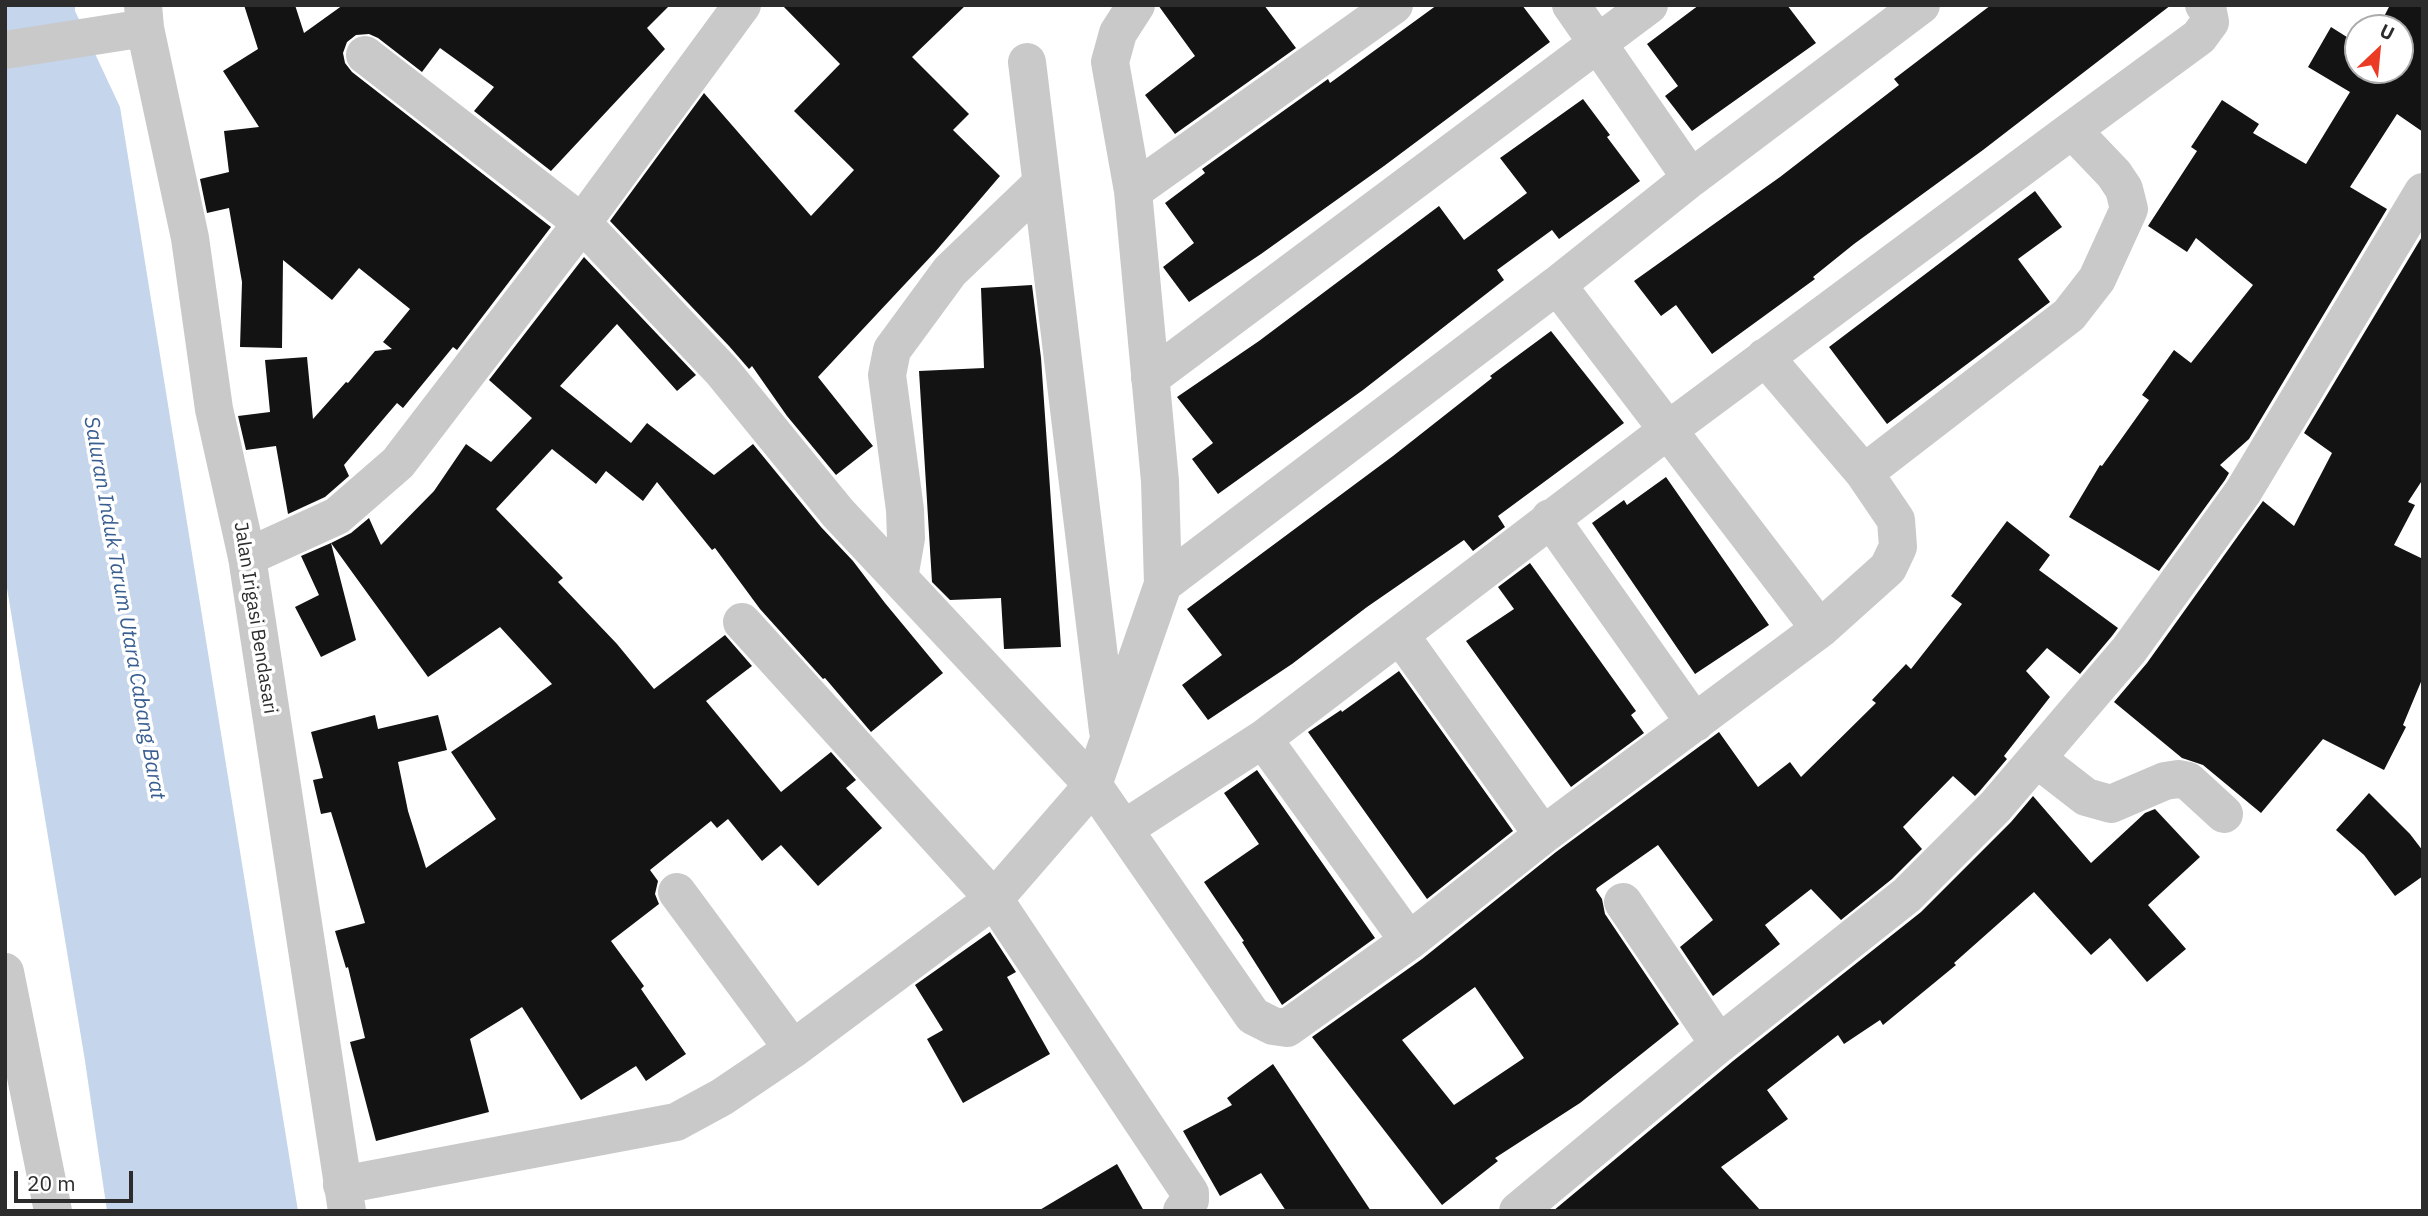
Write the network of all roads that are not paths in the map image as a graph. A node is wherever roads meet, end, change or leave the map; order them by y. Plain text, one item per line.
1 (742, 5) edge
2 (1136, 5) edge
3 (1394, 5) edge
4 (1571, 5) edge
5 (1649, 5) edge
6 (1921, 5) edge
7 (2204, 5) edge
8 (144, 16) edge
9 (1598, 43) junction
10 (5, 50) edge
11 (365, 55) dead end
12 (1027, 62) dead end
13 (2072, 130) junction
14 (1691, 178) junction
15 (1041, 184) junction
16 (1133, 191) junction
17 (2423, 192) edge
18 (582, 223) junction
19 (1557, 285) junction
20 (1765, 357) junction
21 (1150, 378) junction
22 (1668, 430) junction
23 (1864, 473) junction
24 (1550, 519) junction
25 (247, 557) junction
26 (899, 578) junction
27 (1163, 584) junction
28 (742, 622) dead end
29 (1820, 629) junction
30 (1400, 635) junction
31 (1696, 723) junction
32 (1263, 739) junction
33 (1109, 740) junction
34 (2037, 759) junction
35 (1093, 785) junction
36 (2224, 814) dead end
37 (1124, 829) junction
38 (1543, 835) junction
39 (677, 892) dead end
40 (994, 899) junction
41 (1623, 902) dead end
42 (1409, 941) junction
43 (5, 972) edge
44 (1719, 1044) junction
45 (793, 1049) junction
46 (345, 1198) edge
47 (52, 1211) edge
48 (1182, 1211) edge
49 (1518, 1211) edge

1 - 18 street
2 - 16 street
3 - 16 street
4 - 9 street
5 - 9 street
6 - 14 street
7 - 13 street
8 - 10 street
8 - 25 street, Jalan Irigasi Bendasari
9 - 14 street
9 - 21 street
11 - 18 street
12 - 15 street
13 - 20 street
13 - 23 street
14 - 19 street
15 - 26 street
15 - 33 street
16 - 21 street
17 - 34 street
18 - 25 street
18 - 26 street
19 - 22 street
19 - 27 street
20 - 22 street
20 - 23 street
21 - 27 street
22 - 24 street
22 - 29 street
23 - 29 street
24 - 30 street
24 - 31 street
25 - 46 street, Jalan Irigasi Bendasari
26 - 35 street
27 - 33 street
28 - 40 street
29 - 31 street
30 - 32 street
30 - 38 street
31 - 38 street
32 - 37 street
32 - 42 street
33 - 35 street
34 - 36 street
34 - 44 street
35 - 37 street
35 - 40 street
37 - 42 street
38 - 42 street
39 - 45 street
40 - 45 street
40 - 48 street
41 - 44 street
43 - 47 street
44 - 49 street
45 - 46 street

